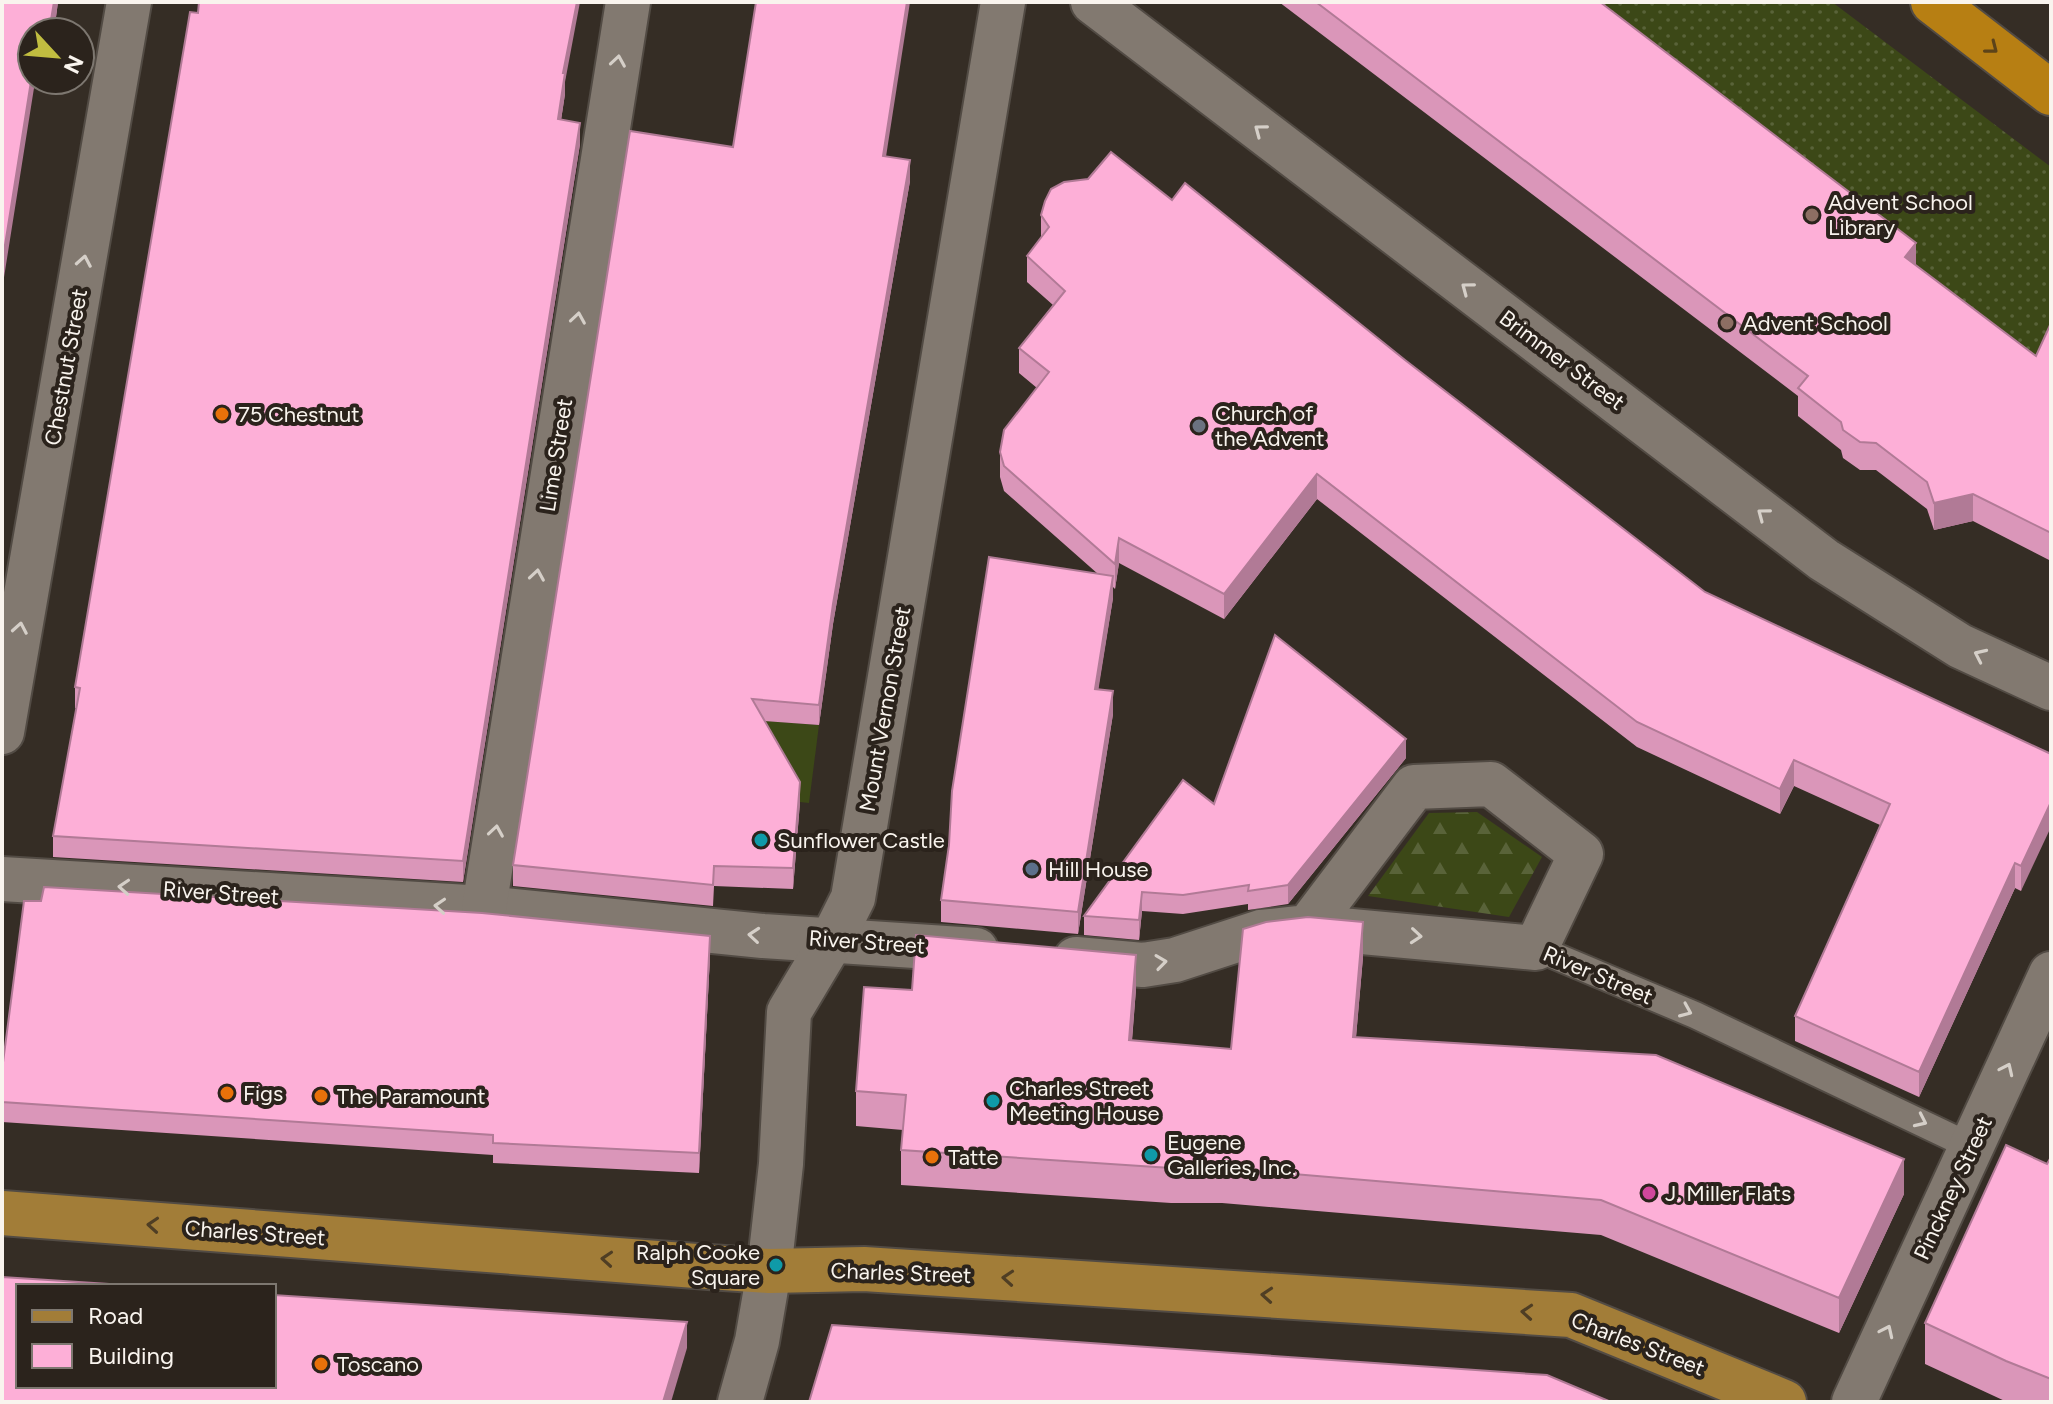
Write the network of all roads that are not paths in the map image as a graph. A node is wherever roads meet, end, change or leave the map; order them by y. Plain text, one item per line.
1 (129, 2) edge
2 (628, 2) edge
3 (1003, 2) edge
4 (1093, 2) edge
5 (1933, 2) edge
6 (2051, 93) edge
7 (2051, 688) edge
8 (2, 732) edge
9 (2, 879) edge
10 (484, 908) junction
11 (1308, 927) junction
12 (832, 940) junction
13 (1536, 948) junction
14 (2051, 974) edge
15 (1972, 1147) junction
16 (2, 1213) edge
17 (769, 1271) junction
18 (740, 1402) edge
19 (1784, 1402) edge
20 (1854, 1402) edge

8 -> 1 street, Chestnut Street
10 -> 2 street, Lime Street
3 - 12 street, Mount Vernon Street
7 -> 4 street, Brimmer Street
5 -> 6 highway
10 -> 9 street, River Street
12 -> 10 street, River Street
12 -> 11 street, River Street
11 -> 13 street, River Street
11 - 13 street
12 - 17 street, Mount Vernon Street
13 -> 15 lane, River Street
15 -> 14 street, Pinckney Street
20 -> 15 street, Pinckney Street
17 -> 16 main road, Charles Street
17 - 18 street, Mount Vernon Street
19 -> 17 main road, Charles Street

